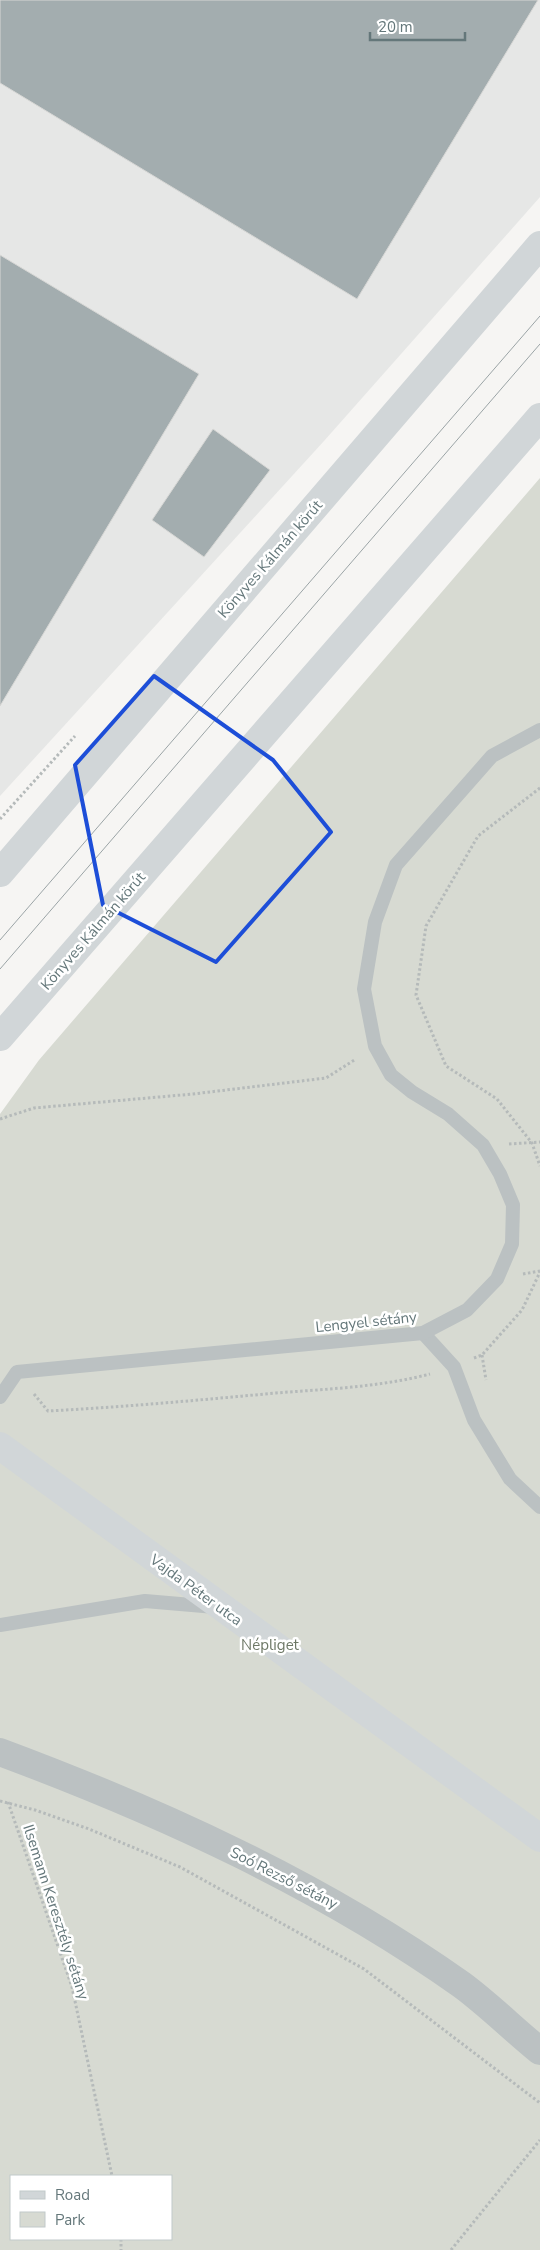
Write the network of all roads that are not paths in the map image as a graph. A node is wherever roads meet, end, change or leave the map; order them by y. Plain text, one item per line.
1 (540, 245) edge
2 (540, 417) edge
3 (540, 730) edge
4 (0, 873) edge
5 (0, 1037) edge
6 (423, 1333) junction
7 (0, 1397) edge
8 (0, 1446) edge
9 (540, 1507) edge
10 (220, 1608) junction
11 (0, 1625) edge
12 (0, 1752) edge
13 (540, 1838) edge
14 (540, 2051) edge

1 - 4 main road, Könyves Kálmán körút
2 - 5 main road, Könyves Kálmán körút
3 - 6 lane, Lengyel sétány
6 - 7 lane, Lengyel sétány
6 - 9 lane
8 - 10 main road, Vajda Péter utca
10 - 11 lane
10 - 13 main road, Vajda Péter utca
12 - 14 street, Soó Rezső sétány

